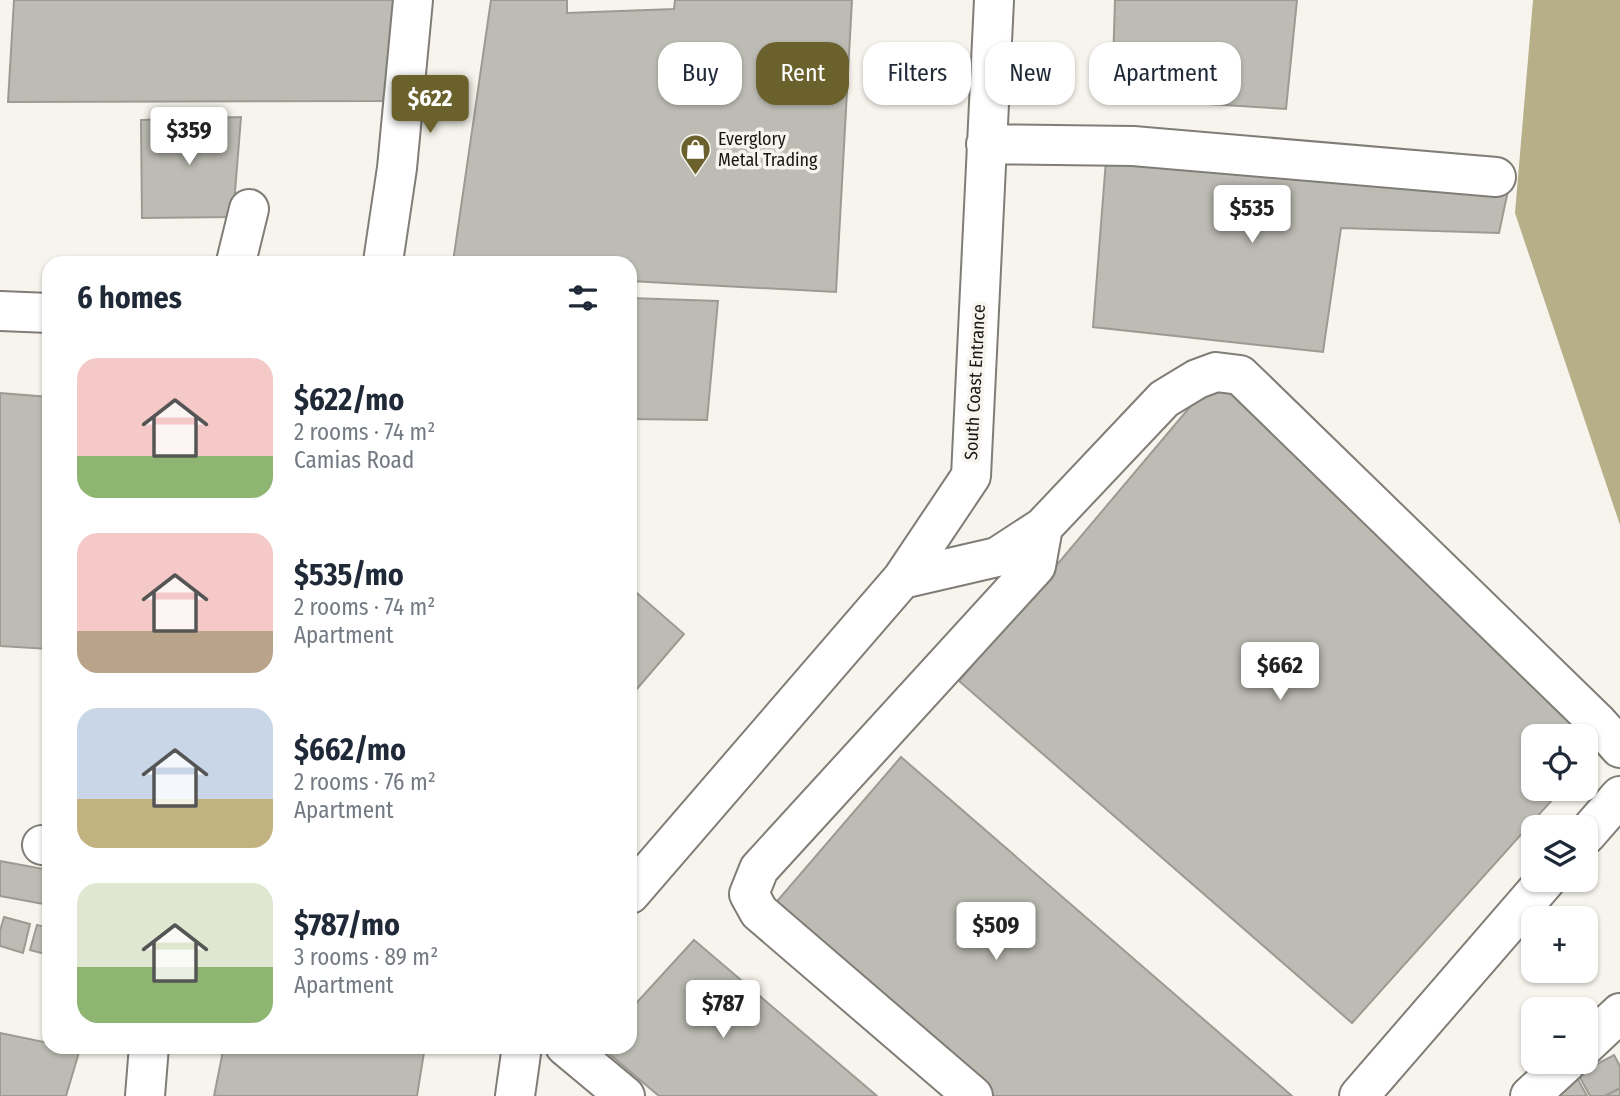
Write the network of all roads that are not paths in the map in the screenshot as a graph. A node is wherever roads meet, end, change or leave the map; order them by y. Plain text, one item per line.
1 (413, 0) edge
2 (995, 0) edge
3 (986, 144) junction
4 (1496, 177) dead end
5 (249, 209) dead end
6 (237, 256) edge
7 (384, 256) edge
8 (0, 311) edge
9 (42, 313) edge
10 (1043, 527) junction
11 (902, 579) junction
12 (1620, 748) edge
13 (1620, 796) edge
14 (1598, 821) edge
15 (637, 886) edge
16 (1536, 892) edge
17 (1619, 1015) edge
18 (1598, 1034) edge
19 (148, 1054) edge
20 (521, 1054) edge
21 (575, 1054) edge
22 (1554, 1074) edge
23 (145, 1096) edge
24 (515, 1096) edge
25 (625, 1096) edge
26 (973, 1096) edge
27 (1359, 1096) edge
28 (1530, 1096) edge

1 - 7 street
2 - 3 street, South Coast Entrance
3 - 4 street
3 - 11 street, South Coast Entrance
5 - 6 street
8 - 9 street
10 - 11 street
10 - 12 street
10 - 26 street
11 - 15 street, South Coast Entrance
13 - 14 street
16 - 27 street
17 - 18 street
19 - 23 street
20 - 24 street
21 - 25 street
22 - 28 street

